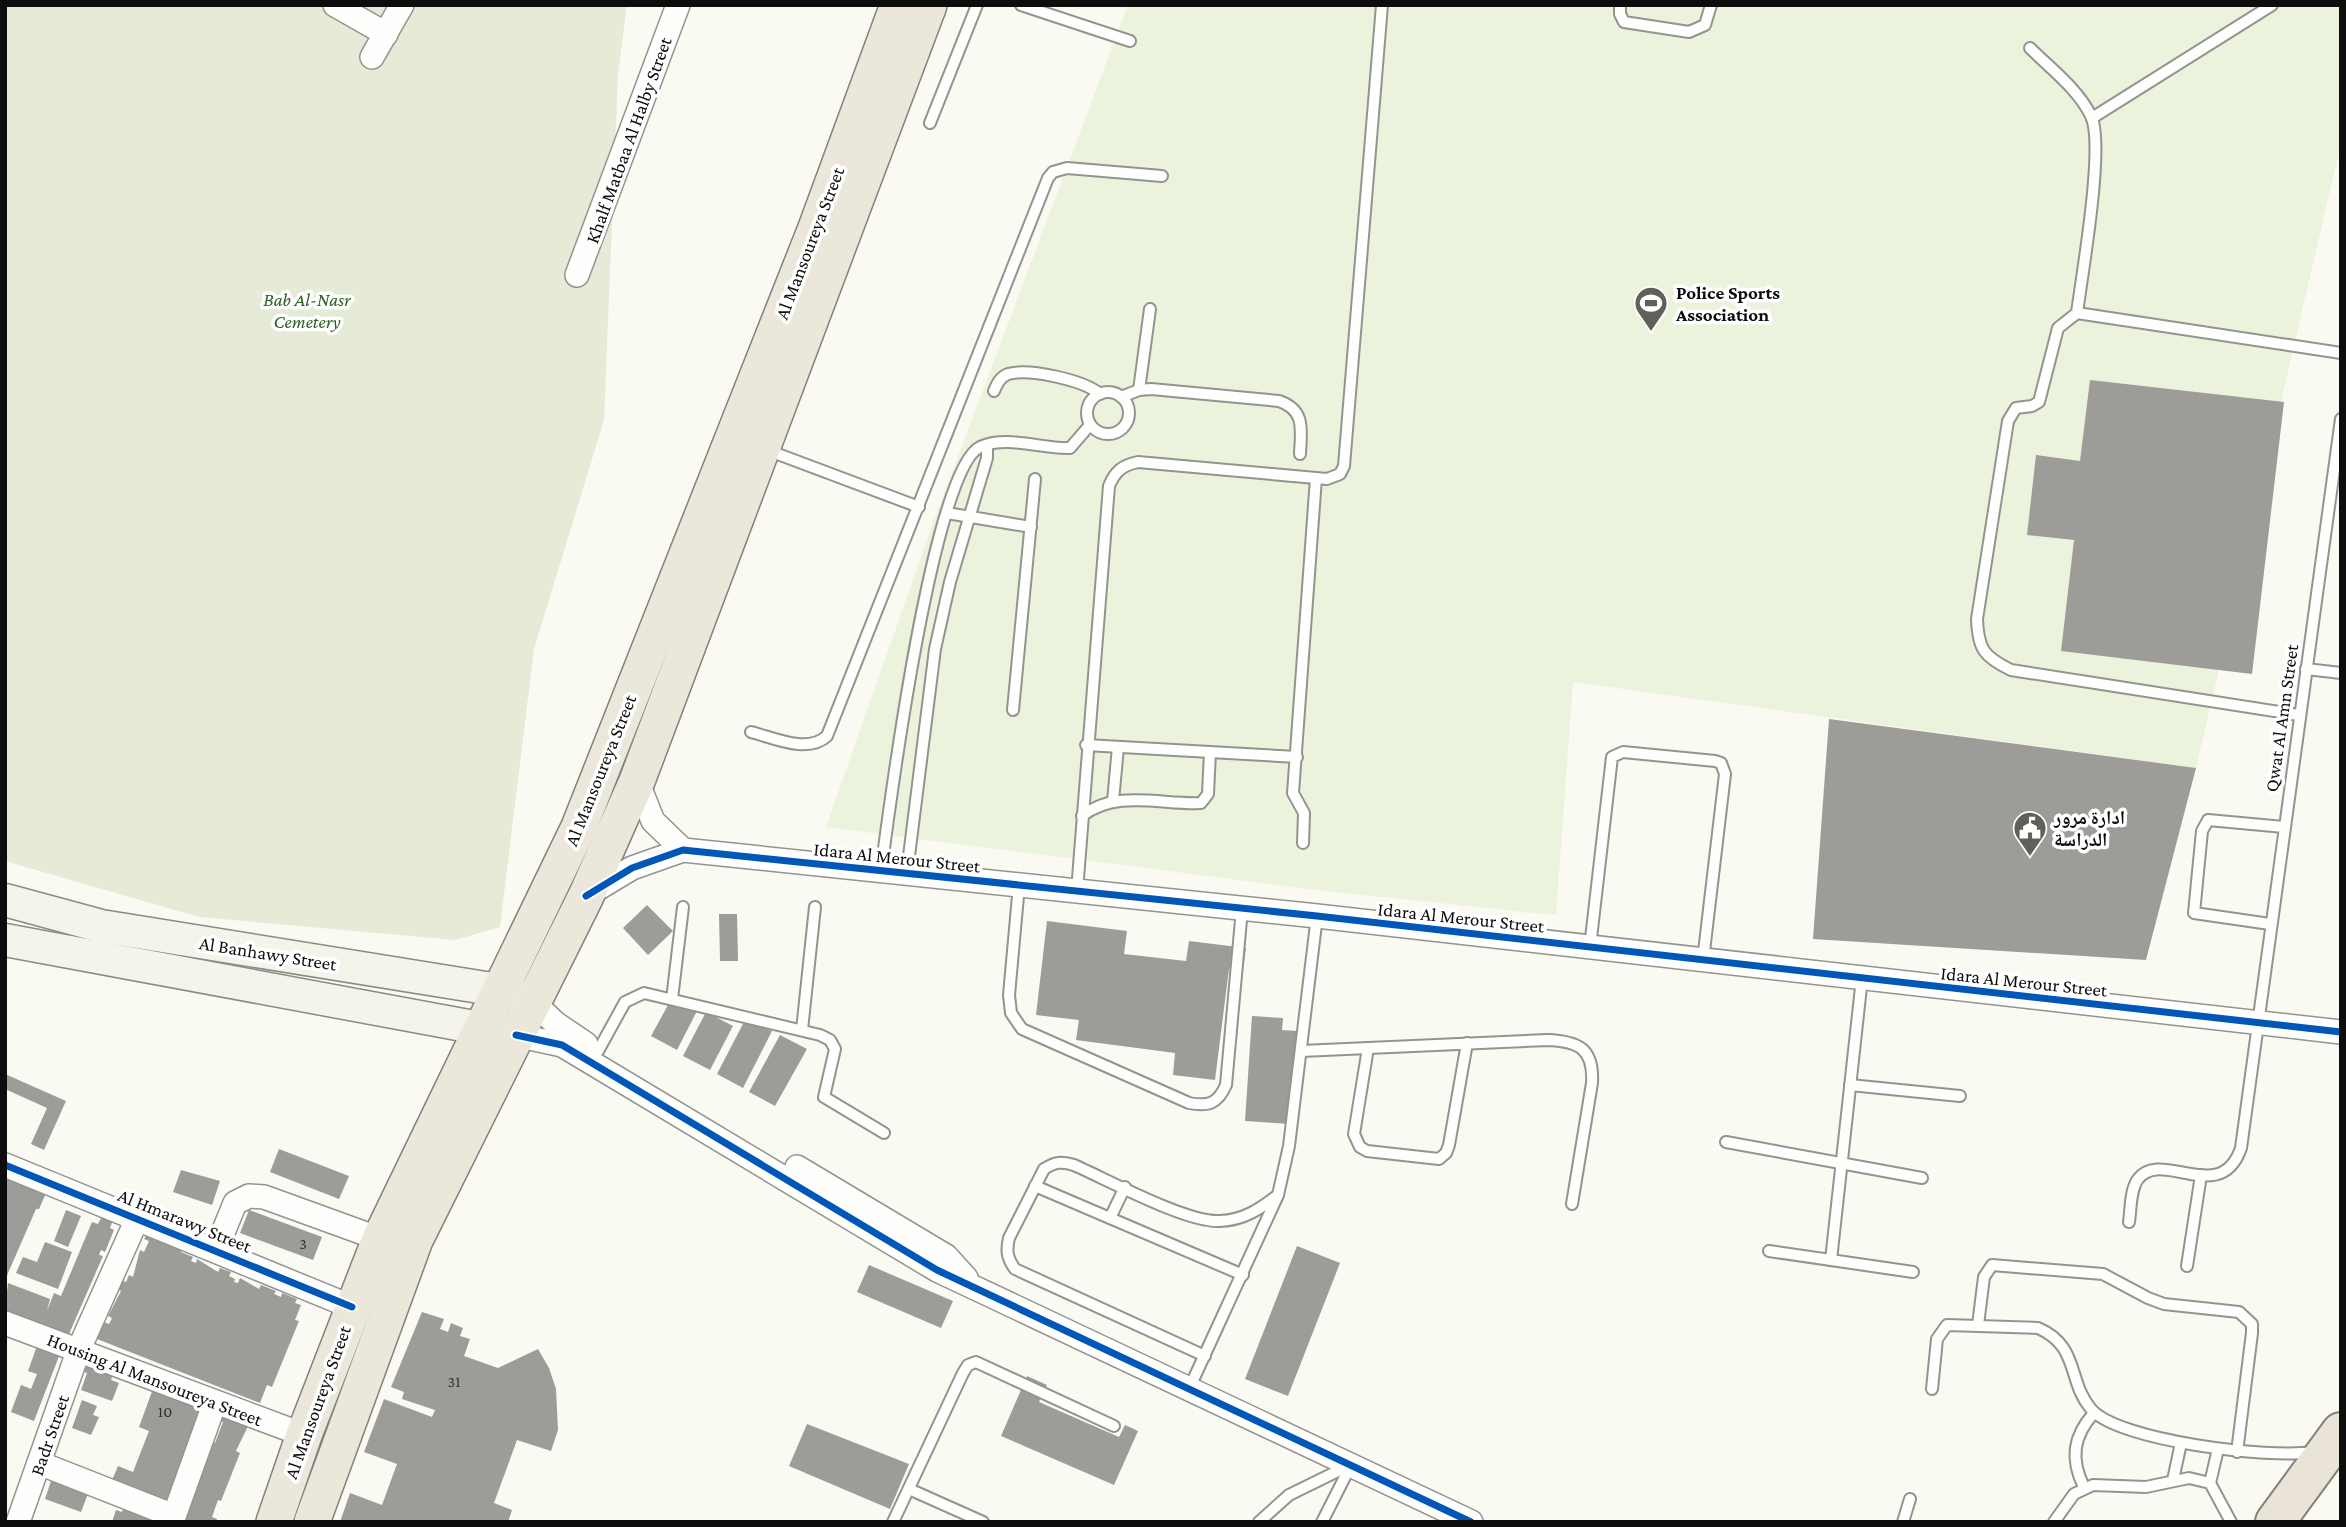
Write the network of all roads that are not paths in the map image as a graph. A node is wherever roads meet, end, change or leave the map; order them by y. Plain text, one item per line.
1 (335, 5) edge
2 (402, 5) edge
3 (678, 5) edge
4 (898, 5) edge
5 (929, 5) edge
6 (977, 5) edge
7 (1021, 5) edge
8 (1382, 5) edge
9 (1620, 5) edge
10 (1711, 5) edge
11 (2268, 7) edge
12 (386, 34) junction
13 (1130, 41) dead end
14 (2030, 48) dead end
15 (372, 57) dead end
16 (2092, 118) junction
17 (930, 123) dead end
18 (1162, 176) dead end
19 (577, 275) dead end
20 (1150, 309) dead end
21 (2077, 313) junction
22 (2341, 353) edge
23 (1139, 390) junction
24 (993, 391) dead end
25 (1100, 394) junction
26 (1121, 397) junction
27 (2341, 419) edge
28 (1090, 425) junction
29 (748, 443) junction
30 (987, 446) junction
31 (1300, 454) dead end
32 (1317, 478) junction
33 (1035, 479) dead end
34 (919, 507) junction
35 (947, 513) junction
36 (969, 517) junction
37 (1031, 527) junction
38 (2306, 669) junction
39 (2341, 673) edge
40 (1013, 710) dead end
41 (2299, 715) junction
42 (751, 732) dead end
43 (1086, 745) junction
44 (1118, 747) junction
45 (1210, 752) junction
46 (1297, 757) junction
47 (637, 781) junction
48 (1113, 801) junction
49 (1082, 816) junction
50 (579, 827) junction
51 (2284, 827) junction
52 (612, 840) junction
53 (1303, 843) dead end
54 (683, 850) junction
55 (881, 871) junction
56 (907, 873) junction
57 (1019, 886) junction
58 (1077, 891) junction
59 (586, 896) junction
60 (5, 900) edge
61 (815, 907) dead end
62 (683, 908) dead end
63 (1242, 909) junction
64 (1317, 916) junction
65 (2270, 924) junction
66 (5, 940) edge
67 (1590, 947) junction
68 (1703, 960) junction
69 (1862, 978) junction
70 (498, 990) junction
71 (672, 999) junction
72 (532, 1001) junction
73 (2256, 1023) junction
74 (480, 1028) junction
75 (802, 1030) junction
76 (2341, 1032) edge
77 (516, 1035) junction
78 (1467, 1043) junction
79 (1368, 1048) junction
80 (598, 1051) junction
81 (1301, 1051) junction
82 (1850, 1085) junction
83 (1960, 1096) dead end
84 (884, 1133) dead end
85 (1726, 1143) dead end
86 (1842, 1164) junction
87 (5, 1165) edge
88 (2201, 1175) junction
89 (1922, 1178) dead end
90 (1035, 1186) junction
91 (1125, 1187) junction
92 (1278, 1195) junction
93 (1572, 1204) dead end
94 (138, 1217) junction
95 (1110, 1219) junction
96 (2129, 1222) dead end
97 (380, 1239) junction
98 (216, 1250) junction
99 (1769, 1251) dead end
100 (1831, 1260) junction
101 (2187, 1266) dead end
102 (1913, 1272) dead end
103 (1243, 1275) junction
104 (970, 1284) junction
105 (352, 1307) junction
106 (5, 1323) edge
107 (1978, 1325) junction
108 (79, 1349) junction
109 (1205, 1356) junction
110 (1189, 1389) junction
111 (1932, 1389) dead end
112 (215, 1402) junction
113 (2094, 1413) junction
114 (1114, 1426) dead end
115 (304, 1435) junction
116 (2334, 1441) edge
117 (2180, 1443) junction
118 (2218, 1449) junction
119 (2237, 1452) junction
120 (39, 1463) junction
121 (1351, 1465) junction
122 (2173, 1480) junction
123 (2210, 1483) junction
124 (2084, 1488) junction
125 (909, 1489) junction
126 (1910, 1499) dead end
127 (173, 1519) edge
128 (16, 1520) edge
129 (274, 1522) edge
130 (312, 1522) edge
131 (893, 1522) edge
132 (983, 1522) edge
133 (1259, 1522) edge
134 (1322, 1522) edge
135 (1471, 1522) edge
136 (1903, 1522) edge
137 (2054, 1522) edge
138 (2231, 1522) edge
139 (2275, 1522) edge

1 - 12 street
2 - 12 street
3 - 19 street, Khalf Matbaa Al Halby Street
4 - 29 main road, Al Mansoureya Street
5 - 29 main road, Al Mansoureya Street
6 - 17 lane
7 - 13 lane
8 - 32 lane
9 - 10 lane
11 - 16 lane
12 - 15 street
14 - 16 lane
16 - 21 lane
18 - 34 lane
20 - 23 lane
21 - 22 lane
21 - 41 lane
23 - 26 lane
23 - 31 lane
24 - 25 lane
25 - 26 lane
25 - 28 lane
26 - 28 lane
27 - 38 lane, Qwat Al Amn Street
28 - 30 lane
29 - 34 lane
29 - 47 main road, Al Mansoureya Street
29 - 50 main road, Al Mansoureya Street
30 - 35 lane
30 - 36 lane
32 - 43 lane
32 - 46 lane
33 - 37 lane
34 - 42 lane
35 - 36 lane
35 - 55 lane
36 - 37 lane
36 - 56 lane
37 - 40 lane
38 - 39 lane
38 - 41 lane, Qwat Al Amn Street
41 - 51 lane, Qwat Al Amn Street
43 - 44 lane
43 - 49 lane
44 - 45 lane
44 - 48 lane
45 - 46 lane
45 - 48 lane
46 - 53 lane
47 - 52 main road, Al Mansoureya Street
47 - 54 street
48 - 49 lane
49 - 58 lane
50 - 52 main road
50 - 70 main road, Al Mansoureya Street
51 - 65 lane, Qwat Al Amn Street
51 - 65 lane
52 - 59 main road, Al Mansoureya Street
54 - 55 street, Idara Al Merour Street
54 - 59 street, Idara Al Merour Street
55 - 56 street, Idara Al Merour Street
56 - 57 street, Idara Al Merour Street
57 - 58 street, Idara Al Merour Street
57 - 63 lane
58 - 63 street, Idara Al Merour Street
59 - 72 main road, Al Mansoureya Street
60 - 70 main road, Al Banhawy Street
61 - 75 lane
62 - 71 lane
63 - 64 street, Idara Al Merour Street
64 - 67 street, Idara Al Merour Street
64 - 81 lane
65 - 73 lane, Qwat Al Amn Street
66 - 74 main road, Al Banhawy Street
67 - 68 street, Idara Al Merour Street
67 - 68 lane
68 - 69 street, Idara Al Merour Street
69 - 73 street, Idara Al Merour Street
69 - 82 lane
70 - 72 main road, Al Banhawy Street
70 - 74 main road, Al Mansoureya Street
71 - 75 lane
71 - 80 lane
72 - 77 main road, Al Mansoureya Street
72 - 80 street
73 - 76 street, Idara Al Merour Street
73 - 88 lane, Qwat Al Amn Street
74 - 77 main road, Al Banhawy Street
74 - 97 main road, Al Mansoureya Street
75 - 84 lane
77 - 104 street
77 - 130 main road, Al Mansoureya Street
78 - 79 lane
78 - 79 lane
78 - 93 lane
79 - 81 lane
80 - 104 street
81 - 92 lane
82 - 83 lane
82 - 86 lane
85 - 86 lane
86 - 89 lane
86 - 100 lane
87 - 94 street, Al Hmarawy Street
88 - 96 lane
88 - 101 lane
90 - 91 lane
90 - 95 lane
90 - 109 lane
91 - 92 lane
91 - 95 lane
92 - 103 lane
94 - 98 street, Al Hmarawy Street
94 - 108 street, Badr Street
95 - 103 lane
97 - 98 street
97 - 105 main road, Al Mansoureya Street
98 - 105 street, Al Hmarawy Street
99 - 100 lane
100 - 102 lane
103 - 109 lane
104 - 110 street
105 - 115 main road, Al Mansoureya Street
106 - 108 street, Housing Al Mansoureya Street
107 - 111 lane
107 - 113 lane
107 - 119 lane
108 - 112 street, Housing Al Mansoureya Street
108 - 120 street, Badr Street
109 - 110 lane
110 - 121 street
112 - 115 street, Housing Al Mansoureya Street
112 - 127 street
113 - 117 lane
113 - 124 lane
114 - 125 lane
115 - 129 main road, Al Mansoureya Street
116 - 119 lane
116 - 139 highway
117 - 118 lane
117 - 122 lane
118 - 119 lane
118 - 123 lane
120 - 127 street
120 - 128 street, Badr Street
121 - 133 lane
121 - 134 lane
121 - 135 street
122 - 123 lane
122 - 124 lane
123 - 138 lane
124 - 137 lane
125 - 131 lane
125 - 132 lane
126 - 136 lane

